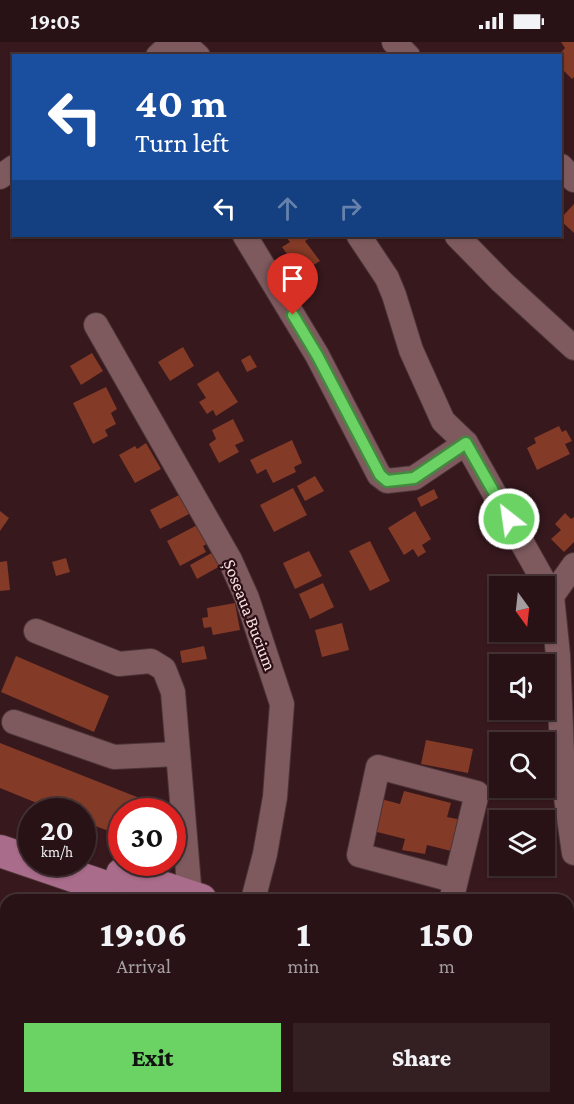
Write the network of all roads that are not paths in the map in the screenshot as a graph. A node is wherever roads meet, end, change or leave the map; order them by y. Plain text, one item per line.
1 (173, 42) edge
2 (182, 42) edge
3 (394, 42) edge
4 (160, 54) edge
5 (196, 54) edge
6 (406, 54) edge
7 (562, 167) edge
8 (574, 180) edge
9 (246, 237) edge
10 (360, 237) edge
11 (459, 237) edge
12 (96, 325) dead end
13 (574, 348) edge
14 (466, 443) junction
15 (574, 564) edge
16 (541, 576) edge
17 (555, 592) edge
18 (555, 626) edge
19 (36, 631) dead end
20 (14, 722) dead end
21 (178, 754) junction
22 (568, 772) edge
23 (0, 833) edge
24 (18, 839) edge
25 (0, 851) edge
26 (574, 853) edge
27 (96, 866) edge
28 (455, 891) edge
29 (126, 894) edge
30 (176, 894) edge
31 (190, 894) edge
32 (255, 894) edge

1 - 4 street
2 - 5 street
3 - 6 street
7 - 8 street
9 - 14 street
10 - 14 street
11 - 13 street
12 - 32 street, Șoseaua Bucium
14 - 16 street
15 - 17 street
18 - 22 street
19 - 21 street
20 - 21 street
21 - 31 street
22 - 26 street
23 - 24 main road
25 - 29 main road
27 - 30 main road
28 - 28 street

